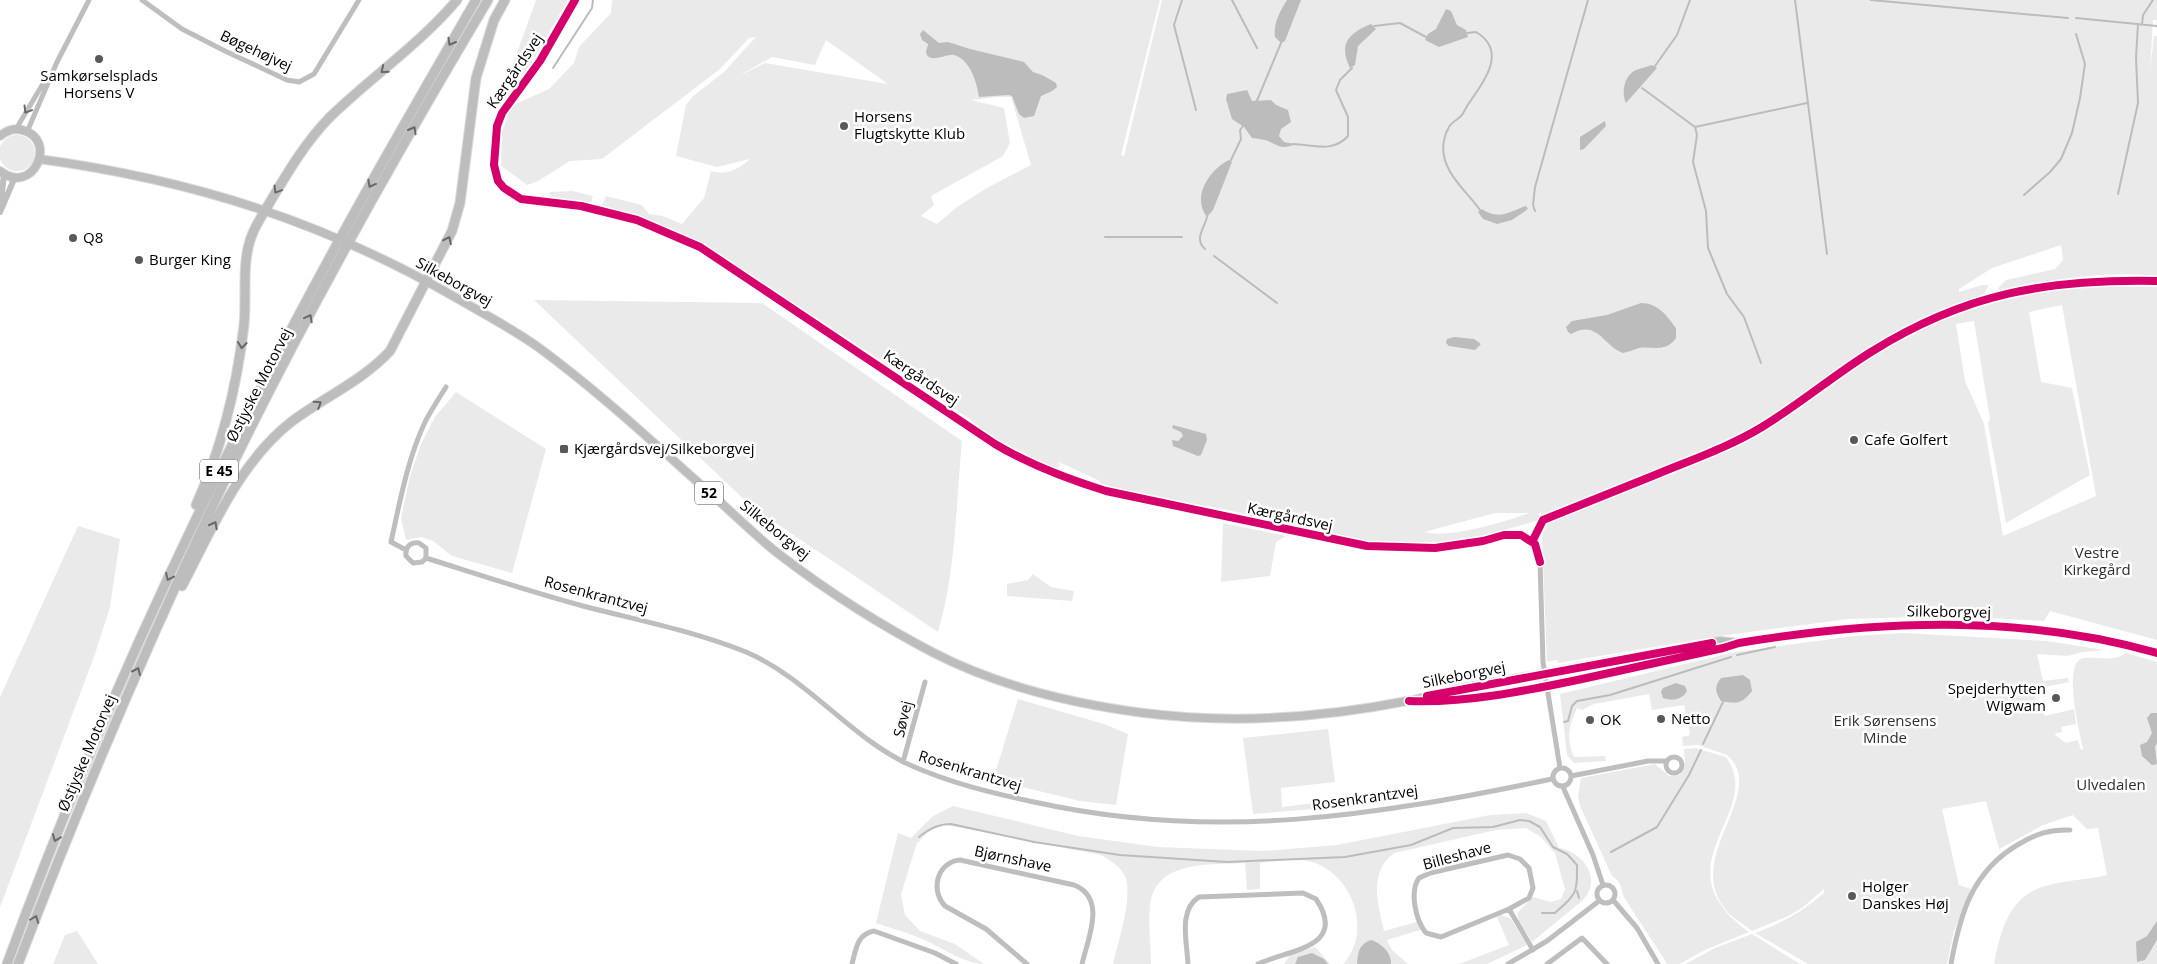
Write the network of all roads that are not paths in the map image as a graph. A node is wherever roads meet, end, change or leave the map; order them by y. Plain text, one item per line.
1 (89, 0) edge
2 (142, 0) edge
3 (359, 0) edge
4 (457, 0) edge
5 (476, 0) edge
6 (488, 0) edge
7 (505, 0) edge
8 (575, 0) edge
9 (57, 62) junction
10 (16, 129) junction
11 (27, 132) junction
12 (0, 136) edge
13 (40, 159) junction
14 (2, 173) edge
15 (15, 177) junction
16 (265, 211) junction
17 (0, 212) edge
18 (426, 281) junction
19 (446, 387) dead end
20 (406, 550) junction
21 (178, 557) junction
22 (426, 558) junction
23 (163, 613) junction
24 (1739, 643) junction
25 (2157, 653) edge
26 (1544, 674) junction
27 (925, 682) dead end
28 (1546, 686) junction
29 (1409, 701) junction
30 (1666, 761) dead end
31 (903, 762) junction
32 (1560, 768) junction
33 (1571, 776) junction
34 (1552, 779) junction
35 (1563, 787) junction
36 (2070, 830) dead end
37 (1603, 885) junction
38 (1613, 900) junction
39 (1599, 901) junction
40 (1510, 910) junction
41 (1533, 950) junction
42 (1278, 956) junction
43 (7, 964) edge
44 (18, 964) edge
45 (852, 964) edge
46 (956, 964) edge
47 (1027, 964) edge
48 (1082, 964) edge
49 (1188, 964) edge
50 (1258, 964) edge
51 (1281, 964) edge
52 (1508, 964) edge
53 (1547, 964) edge
54 (1607, 964) edge
55 (1658, 964) edge
56 (1951, 964) edge

1 - 9 street
2 - 3 street, Bøgehøjvej
4 -> 16 highway
5 -> 21 highway, Østjyske Motorvej / E 45
23 -> 6 highway, Østjyske Motorvej / E 45
18 -> 7 highway
8 - 26 street, Kærgårdsvej
9 -> 10 street
9 - 11 street
10 - 11 main road
10 - 12 main road
11 - 13 main road
13 - 15 main road
13 - 16 main road, Silkeborgvej / 52
14 - 15 main road
14 - 17 street
15 - 17 street
16 - 18 main road, Silkeborgvej / 52
16 -> 21 highway
23 -> 18 highway
18 - 29 main road, Silkeborgvej / 52
19 - 20 street, Rosenkrantzvej
20 - 22 street, Rosenkrantzvej
20 - 22 street, Rosenkrantzvej
21 -> 43 highway, Østjyske Motorvej / E 45
22 - 31 street, Rosenkrantzvej
44 -> 23 highway, Østjyske Motorvej / E 45
24 - 25 main road, Silkeborgvej / 52
24 - 26 main road, Silkeborgvej / 52
24 - 28 main road, Silkeborgvej / 52
26 - 28 street
26 - 29 main road, Silkeborgvej / 52
27 - 31 street, Søvej
28 - 29 main road, Silkeborgvej / 52
28 - 32 street
30 - 33 street
31 - 34 street, Rosenkrantzvej
32 - 33 street
32 - 34 street
33 - 35 street
34 - 35 street
35 - 37 street
36 - 56 street
37 - 38 street
37 - 39 street
38 - 39 street
38 - 55 street
39 - 41 street
40 - 40 street, Billeshave
40 - 41 street
41 - 52 street
42 - 49 street
42 - 50 street
42 - 51 street
45 - 46 street
47 - 48 street, Bjørnshave
53 - 54 street

